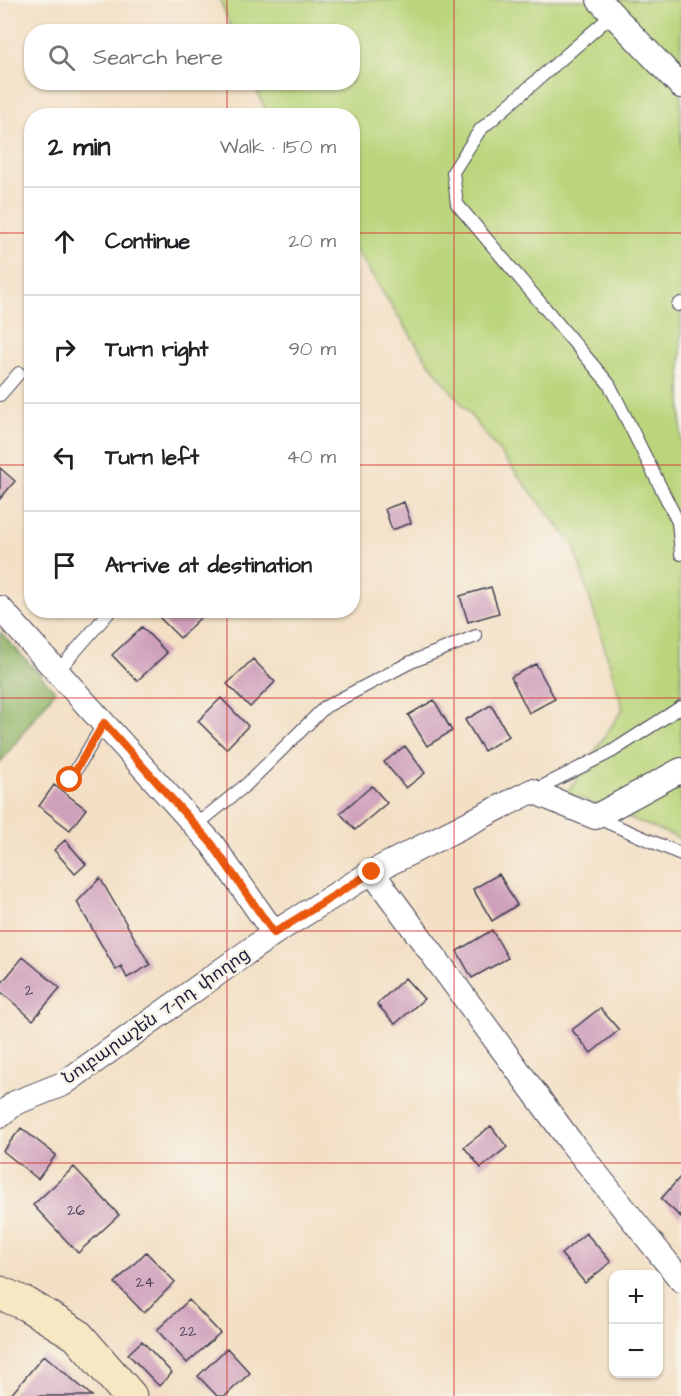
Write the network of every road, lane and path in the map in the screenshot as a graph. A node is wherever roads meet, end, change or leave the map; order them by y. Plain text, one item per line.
1 (605, 7) edge
2 (681, 86) edge
3 (19, 373) dead end
4 (0, 395) edge
5 (681, 554) edge
6 (0, 608) edge
7 (104, 618) edge
8 (476, 636) dead end
9 (57, 672) junction
10 (681, 707) edge
11 (104, 723) junction
12 (681, 770) edge
13 (70, 780) dead end
14 (532, 791) junction
15 (595, 817) junction
16 (195, 826) junction
17 (681, 854) edge
18 (372, 872) junction
19 (274, 933) junction
20 (5, 1102) edge
21 (681, 1280) edge
22 (0, 1293) edge
23 (130, 1396) edge

1 - 2 street
1 - 5 lane
3 - 4 lane
6 - 9 street
7 - 9 lane
8 - 16 lane
9 - 11 street
10 - 14 lane
11 - 13 lane
11 - 16 street
12 - 15 street
14 - 15 street
14 - 18 street, Նուբարաշեն 7-րդ փողոց
15 - 17 lane
16 - 19 street
18 - 19 street, Նուբարաշեն 7-րդ փողոց
18 - 21 street
19 - 20 street, Նուբարաշեն 7-րդ փողոց
22 - 23 main road

